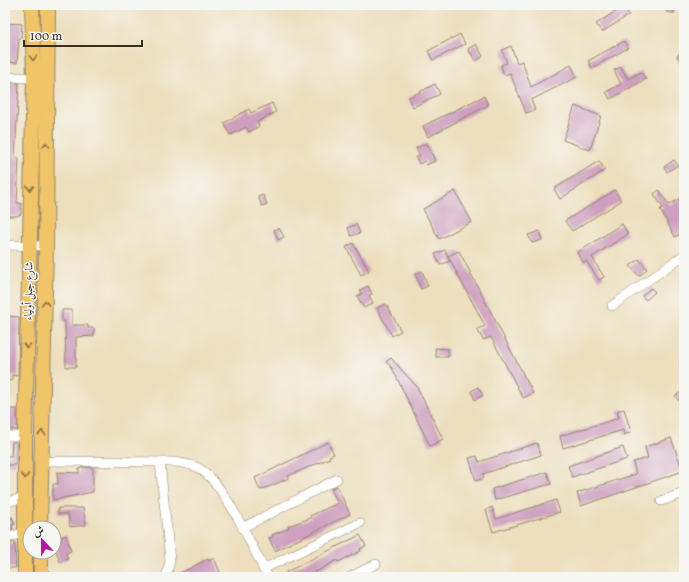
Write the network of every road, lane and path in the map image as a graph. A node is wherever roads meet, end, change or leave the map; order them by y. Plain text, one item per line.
1 (32, 5) edge
2 (48, 5) edge
3 (5, 77) edge
4 (34, 78) junction
5 (5, 244) edge
6 (29, 244) junction
7 (46, 246) junction
8 (684, 255) edge
9 (612, 306) dead end
10 (5, 436) edge
11 (25, 436) junction
12 (41, 461) junction
13 (160, 462) junction
14 (337, 479) dead end
15 (684, 493) edge
16 (25, 498) junction
17 (5, 502) edge
18 (660, 502) dead end
19 (24, 520) edge
20 (40, 520) edge
21 (360, 523) dead end
22 (242, 528) junction
23 (22, 533) edge
24 (5, 539) edge
25 (25, 560) edge
26 (40, 560) edge
27 (376, 564) dead end
28 (265, 573) edge
29 (25, 577) edge
30 (41, 577) edge
31 (166, 577) edge
32 (350, 577) edge

1 -> 4 main road, شارع جبل أولياء
7 -> 2 main road, شارع جبل أولياء
3 - 4 street
4 -> 6 main road, شارع جبل أولياء
5 - 6 street
6 - 7 street
6 -> 11 main road, شارع جبل أولياء
12 -> 7 main road, شارع جبل أولياء
8 - 9 street
10 - 11 street
11 -> 16 main road, شارع جبل أولياء
12 - 13 street
12 - 20 main road, شارع جبل أولياء
13 - 22 street
13 - 31 street
14 - 22 street
15 - 18 street
16 - 17 street
16 - 19 main road, شارع جبل أولياء
21 - 28 street
22 - 28 street
23 - 24 street
25 - 29 main road, شارع جبل أولياء
26 - 30 main road
27 - 32 street

